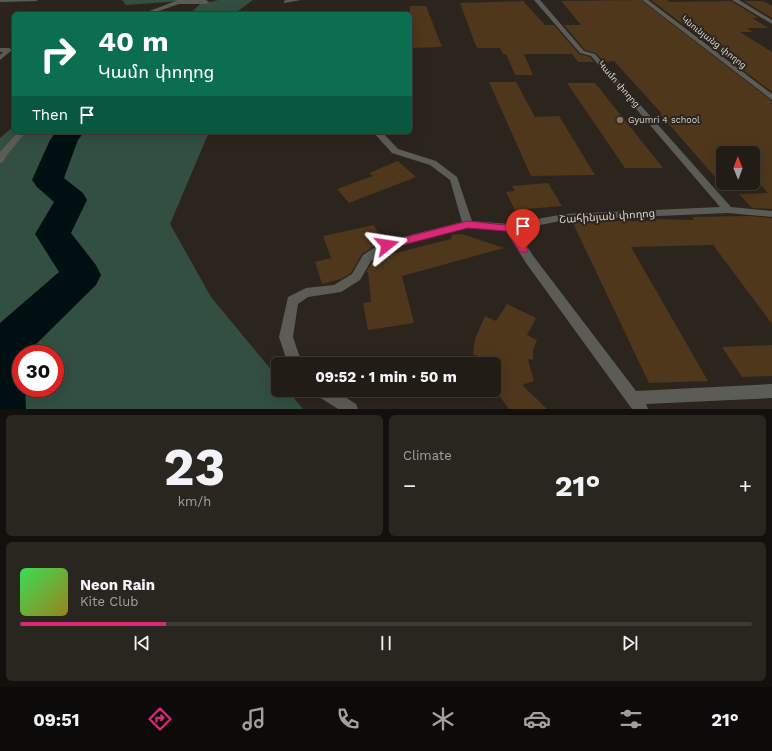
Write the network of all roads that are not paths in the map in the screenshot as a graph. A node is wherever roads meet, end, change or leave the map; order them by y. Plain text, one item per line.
1 (11, 0) edge
2 (36, 0) edge
3 (298, 0) edge
4 (537, 0) edge
5 (645, 0) edge
6 (735, 0) edge
7 (0, 1) edge
8 (206, 2) dead end
9 (286, 2) dead end
10 (150, 12) edge
11 (772, 22) edge
12 (0, 50) edge
13 (0, 58) edge
14 (772, 98) edge
15 (20, 134) edge
16 (379, 134) edge
17 (0, 160) edge
18 (728, 210) junction
19 (772, 214) edge
20 (468, 224) junction
21 (509, 228) junction
22 (293, 357) edge
23 (772, 391) edge
24 (332, 397) edge
25 (637, 404) edge
26 (351, 409) edge

1 - 2 lane
1 - 7 lane
3 - 9 street
4 - 18 street, Կամո փողոց
5 - 14 street, Կնունյանց փողոց
6 - 11 street
8 - 10 street
12 - 13 street
15 - 17 street
16 - 20 street
18 - 19 street, Շահինյան փողոց
18 - 21 street, Շահինյան փողոց
20 - 21 street, Շահինյան փողոց
20 - 22 street, Շահինյան փողոց
21 - 25 street
23 - 25 street
24 - 26 street

